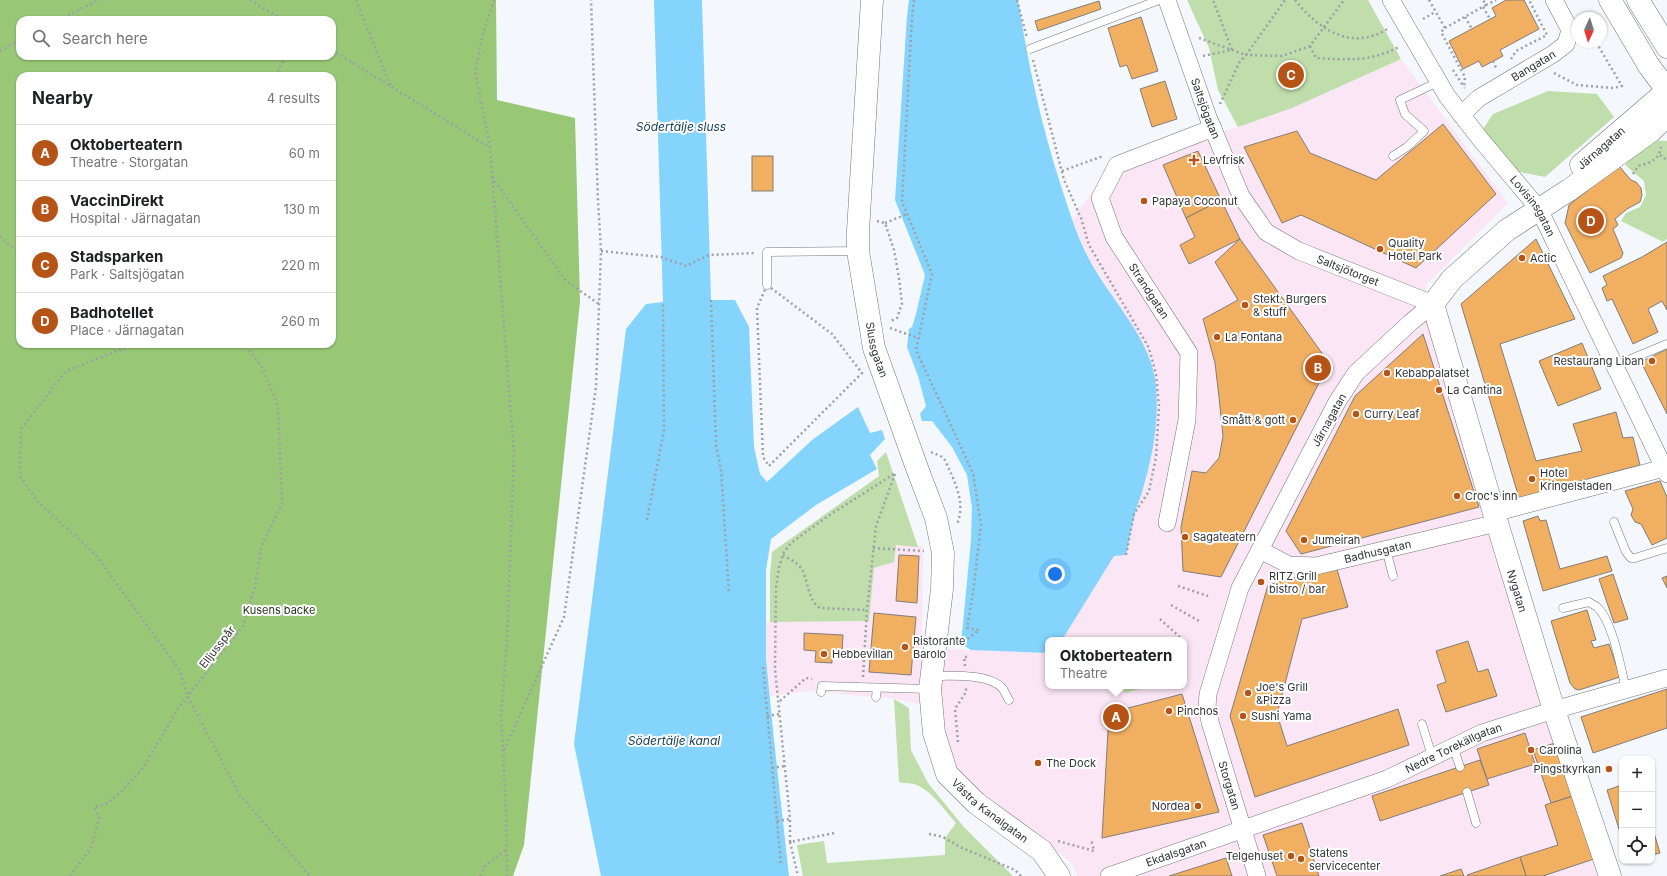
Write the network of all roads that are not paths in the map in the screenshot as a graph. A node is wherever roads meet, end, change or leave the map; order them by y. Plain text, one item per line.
1 (872, 0) edge
2 (1159, 0) edge
3 (1167, 0) edge
4 (1391, 0) edge
5 (1554, 0) edge
6 (1610, 0) edge
7 (1638, 0) edge
8 (1667, 47) edge
9 (1030, 48) road end
10 (1438, 82) junction
11 (1667, 91) edge
12 (1461, 115) junction
13 (1667, 116) edge
14 (1213, 128) junction
15 (1393, 156) dead end
16 (1539, 209) junction
17 (1266, 232) joint
18 (858, 251) junction
19 (767, 285) road end
20 (1433, 304) junction
21 (1667, 344) edge
22 (1614, 366) junction
23 (1666, 471) edge
24 (1495, 518) junction
25 (1614, 522) dead end
26 (1167, 523) dead end
27 (1667, 548) edge
28 (1386, 549) junction
29 (1260, 550) junction
30 (1393, 576) dead end
31 (1563, 608) dead end
32 (1667, 678) edge
33 (930, 683) junction
34 (877, 688) junction
35 (822, 689) road end
36 (1626, 690) junction
37 (1208, 694) joint
38 (876, 697) dead end
39 (1009, 700) dead end
40 (1554, 710) junction
41 (1422, 724) dead end
42 (1453, 746) junction
43 (1432, 756) junction
44 (1460, 767) dead end
45 (1467, 792) dead end
46 (1476, 823) dead end
47 (1243, 829) junction
48 (1059, 876) edge
49 (1109, 876) edge
50 (1257, 876) edge
51 (1610, 876) edge

1 - 18 street, Slussgatan
2 - 9 lane
3 - 14 street, Saltsjögatan
4 - 10 street, Lovisinsgatan
5 - 12 street, Bangatan
6 - 11 street
7 - 8 street
10 - 12 street, Lovisinsgatan
10 - 15 lane
11 - 16 street, Järnagatan
12 - 16 street, Lovisinsgatan
13 - 16 street, Järnagatan
14 - 17 street, Saltsjögatan
14 - 26 street, Strandgatan
16 - 20 street, Järnagatan
16 - 22 street, Lovisinsgatan
17 - 20 street, Saltsjötorget
18 - 19 lane
18 - 33 street, Slussgatan
20 - 24 street, Nygatan
20 - 29 street, Järnagatan
21 - 22 lane
22 - 23 street, Lovisinsgatan
23 - 24 street, Badhusgatan
24 - 28 street, Badhusgatan
24 - 40 street, Nygatan
25 - 27 lane
28 - 29 street, Badhusgatan
28 - 30 lane
29 - 37 street, Järnagatan
31 - 36 lane
32 - 36 street, Nedre Torekällgatan
33 - 34 lane
33 - 39 lane
33 - 48 street, Västra Kanalgatan
34 - 35 lane
34 - 38 lane
36 - 40 street, Nedre Torekällgatan
37 - 47 street, Storgatan
40 - 42 street, Nedre Torekällgatan
40 - 51 street, Nygatan
41 - 43 lane
42 - 43 street, Nedre Torekällgatan
42 - 44 lane
43 - 47 street, Nedre Torekällgatan
45 - 46 lane
47 - 49 street, Ekdalsgatan
47 - 50 street, Storgatan

